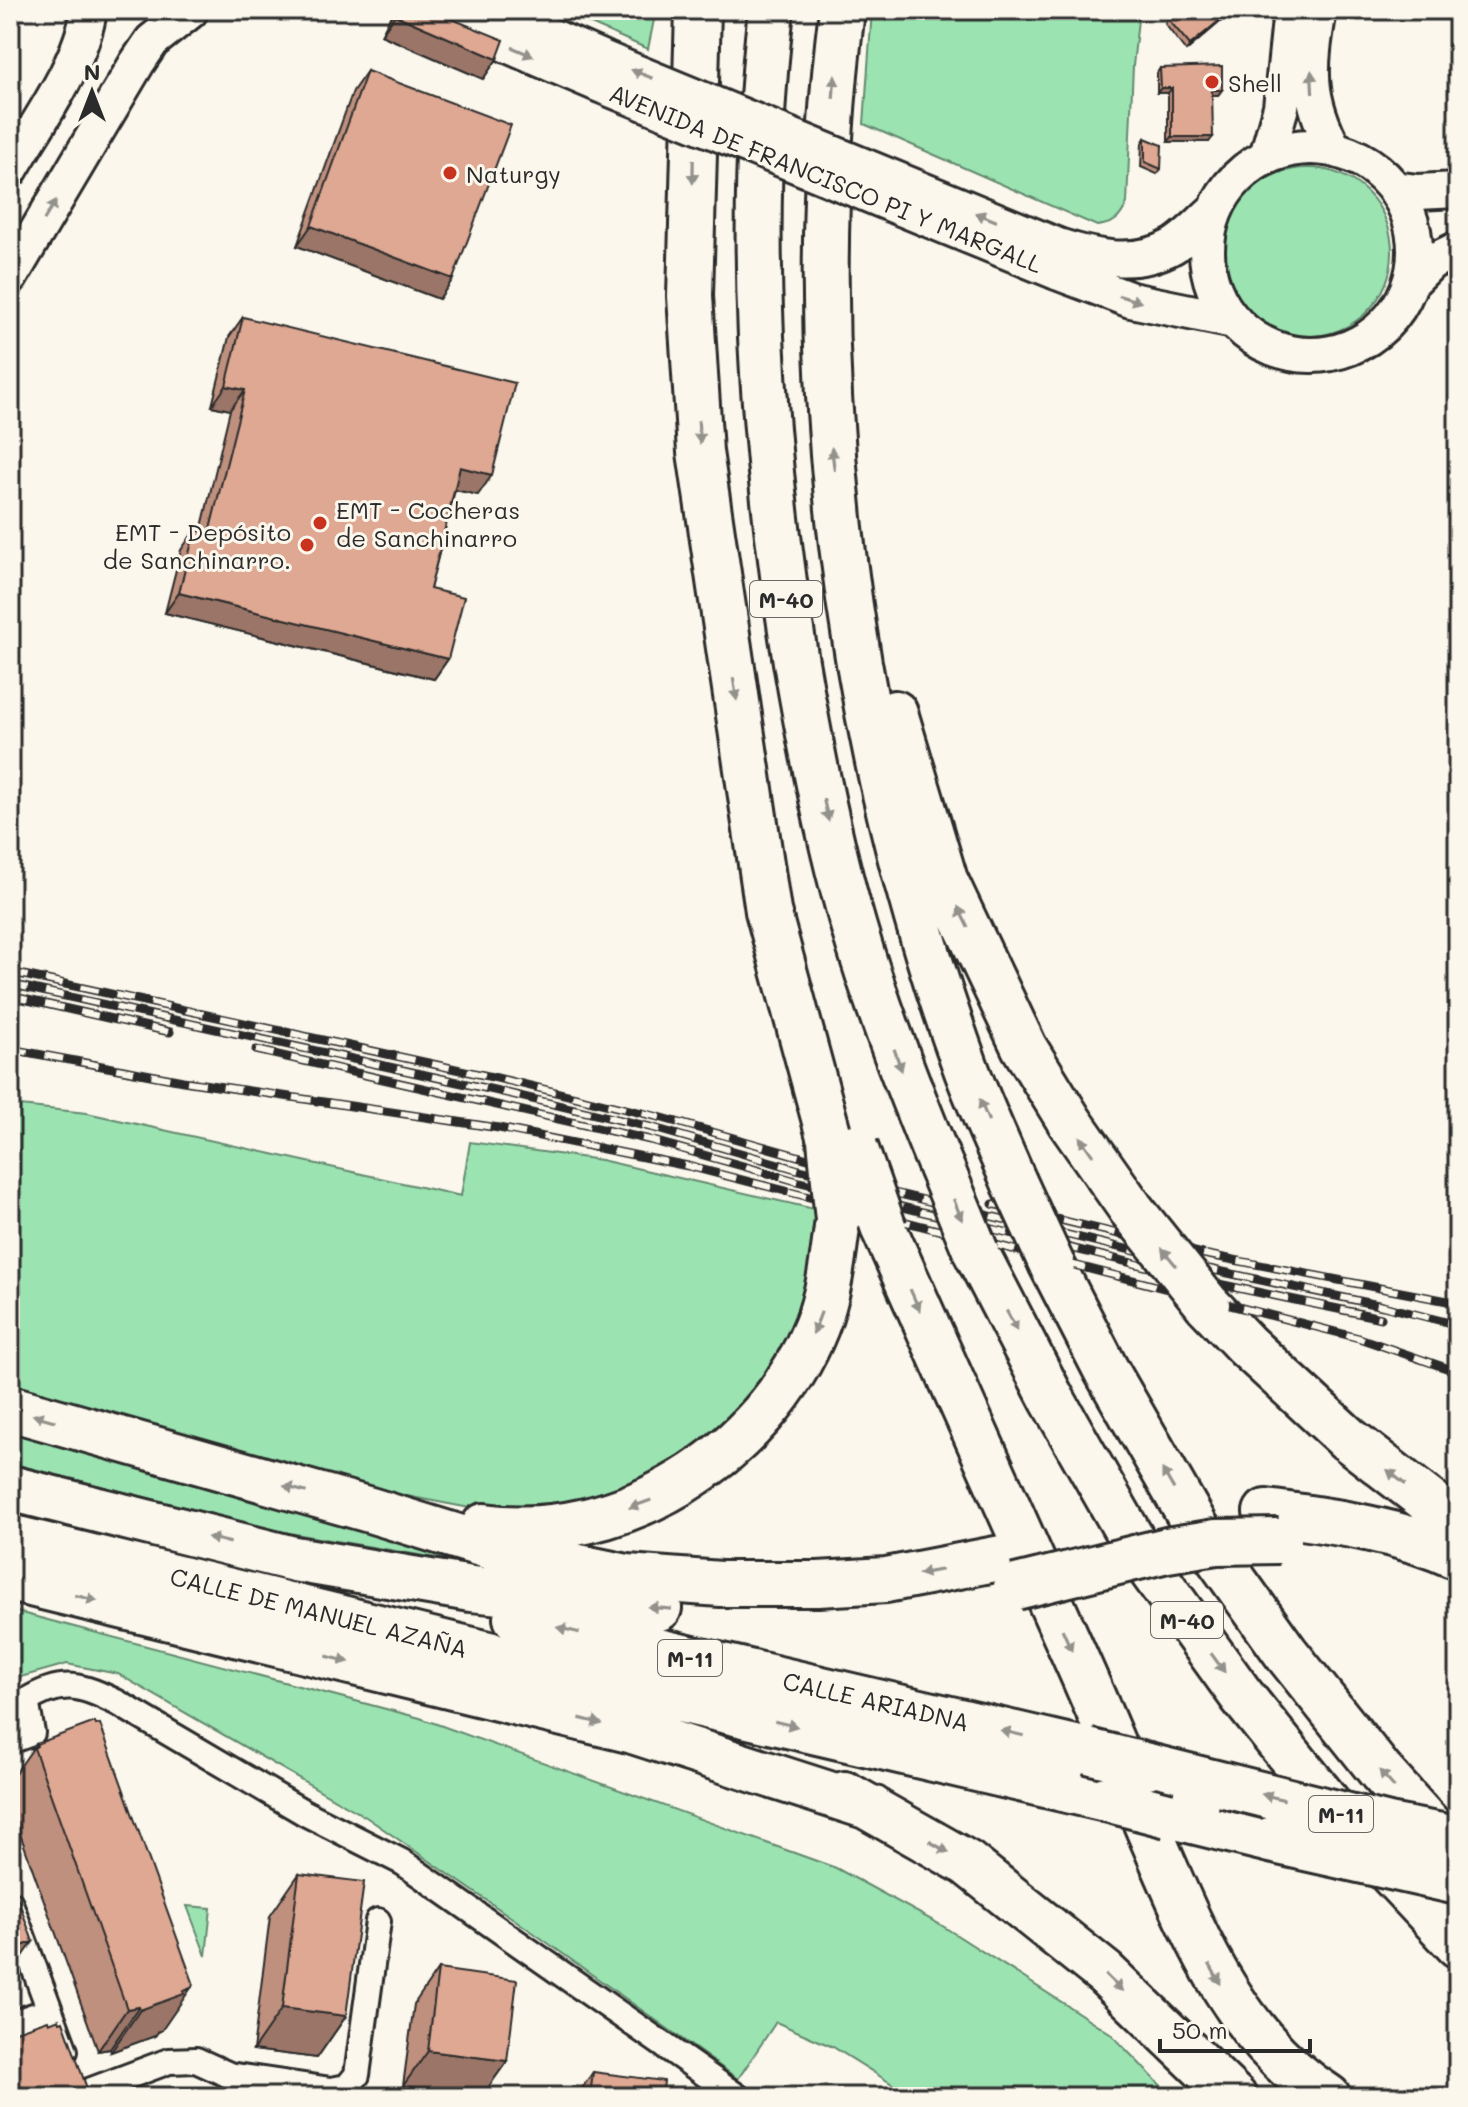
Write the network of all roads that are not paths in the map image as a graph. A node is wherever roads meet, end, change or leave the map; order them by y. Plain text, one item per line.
1 (89, 10) edge
2 (169, 10) edge
3 (192, 10) edge
4 (426, 10) edge
5 (491, 10) edge
6 (698, 10) edge
7 (754, 10) edge
8 (771, 10) edge
9 (842, 10) edge
10 (1291, 10) edge
11 (1319, 10) edge
12 (601, 72) junction
13 (1334, 149) junction
14 (1267, 156) junction
15 (10, 170) edge
16 (1395, 189) junction
17 (1458, 190) edge
18 (1216, 209) junction
19 (1458, 249) edge
20 (1057, 259) junction
21 (10, 277) edge
22 (1410, 283) junction
23 (1234, 321) junction
24 (843, 536) junction
25 (810, 743) junction
26 (842, 1143) junction
27 (10, 1408) edge
28 (10, 1488) edge
29 (370, 1510) junction
30 (1458, 1524) edge
31 (1273, 1526) junction
32 (10, 1537) edge
33 (1458, 1557) edge
34 (294, 1559) junction
35 (1011, 1572) junction
36 (10, 1579) edge
37 (1458, 1588) edge
38 (628, 1688) junction
39 (18, 1704) edge
40 (10, 1741) edge
41 (872, 1808) junction
42 (1458, 1839) edge
43 (1458, 1858) edge
44 (1458, 1882) edge
45 (10, 1903) edge
46 (378, 1921) dead end
47 (1458, 1945) edge
48 (48, 2011) junction
49 (10, 2024) edge
50 (81, 2096) edge
51 (738, 2097) edge
52 (1234, 2097) edge
53 (1328, 2097) edge

1 - 15 street
2 - 3 street
21 -> 3 street
4 -> 12 street, AVENIDA DE FRANCISCO PI Y MARGALL
5 - 12 street, AVENIDA DE FRANCISCO PI Y MARGALL
6 -> 26 highway
7 - 25 highway
8 - 25 highway, M-40
24 -> 9 highway, M-40
10 - 14 street
13 -> 11 street
12 - 20 street, AVENIDA DE FRANCISCO PI Y MARGALL, bridge
13 - 14 street
13 - 16 street
14 - 18 street
16 - 17 street
16 - 22 street
18 - 20 street, AVENIDA DE FRANCISCO PI Y MARGALL
18 - 23 street
19 - 22 street
20 -> 23 street, AVENIDA DE FRANCISCO PI Y MARGALL
22 - 23 street
30 -> 24 highway, bridge
43 -> 24 highway, M-40, bridge
25 -> 47 highway, M-40, bridge
26 -> 29 highway, bridge
26 -> 53 highway, bridge
29 -> 27 highway
34 -> 28 highway, CALLE DE MANUEL AZAÑA / M-11
35 -> 29 highway
31 - 33 highway
31 - 35 highway, bridge
31 - 37 highway
32 - 38 highway, CALLE DE MANUEL AZAÑA / M-11
35 -> 34 highway
42 -> 34 highway, CALLE ARIADNA / M-11, bridge
36 -> 41 highway
38 - 41 highway
38 -> 44 highway, CALLE ARIADNA / M-11, bridge
39 - 40 street
39 - 51 street
41 -> 52 highway
45 - 48 street
46 - 50 street
48 - 49 street
48 - 50 street

